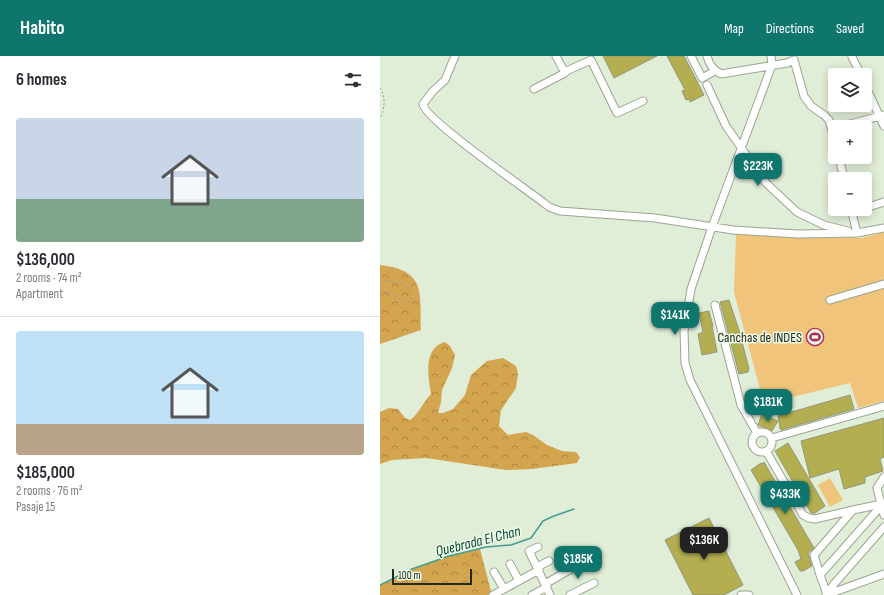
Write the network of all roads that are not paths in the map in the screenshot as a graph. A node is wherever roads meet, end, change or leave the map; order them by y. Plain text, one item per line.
1 (455, 56) edge
2 (556, 56) edge
3 (691, 56) edge
4 (707, 56) edge
5 (771, 56) edge
6 (852, 57) edge
7 (794, 58) edge
8 (772, 65) junction
9 (858, 68) edge
10 (715, 71) junction
11 (564, 72) junction
12 (707, 85) dead end
13 (534, 89) dead end
14 (872, 97) edge
15 (643, 101) dead end
16 (882, 115) edge
17 (829, 120) edge
18 (864, 120) edge
19 (884, 126) edge
20 (741, 148) junction
21 (884, 202) edge
22 (872, 206) edge
23 (852, 216) edge
24 (712, 227) junction
25 (884, 228) edge
26 (857, 234) junction
27 (884, 284) edge
28 (830, 300) dead end
29 (715, 305) dead end
30 (884, 406) edge
31 (757, 433) junction
32 (772, 438) junction
33 (766, 451) junction
34 (884, 477) edge
35 (883, 504) edge
36 (853, 510) junction
37 (884, 515) edge
38 (884, 527) edge
39 (538, 546) dead end
40 (549, 561) dead end
41 (510, 564) dead end
42 (538, 569) junction
43 (571, 569) dead end
44 (494, 572) dead end
45 (884, 574) edge
46 (820, 575) junction
47 (519, 581) junction
48 (594, 583) dead end
49 (546, 586) junction
50 (504, 589) junction
51 (493, 595) edge
52 (532, 595) edge
53 (550, 595) edge
54 (570, 595) edge
55 (741, 595) edge
56 (750, 595) edge
57 (797, 595) edge
58 (826, 595) edge

1 - 24 street
2 - 11 street
3 - 10 street
4 - 10 street
5 - 8 street
6 - 9 street
7 - 8 street
7 - 17 street
8 - 10 street
8 - 20 street
11 - 13 street
11 - 15 street
12 - 20 street
14 - 16 street
16 - 18 street
16 - 19 street
20 - 24 street
20 - 26 street
21 - 22 street
23 - 26 street
24 - 26 street
24 - 57 street
25 - 26 street
27 - 28 street
29 - 31 street
30 - 32 street
31 - 32 street
31 - 33 street
32 - 33 street
33 - 36 street
34 - 35 street
35 - 36 street
35 - 37 street
35 - 46 street
36 - 46 street
38 - 58 street
39 - 42 street
40 - 42 street
41 - 47 street
42 - 47 street
42 - 49 street
43 - 49 street
44 - 50 street
45 - 58 street
46 - 58 street
47 - 50 street
48 - 54 street
49 - 52 street
49 - 53 street
50 - 51 street
55 - 56 street

